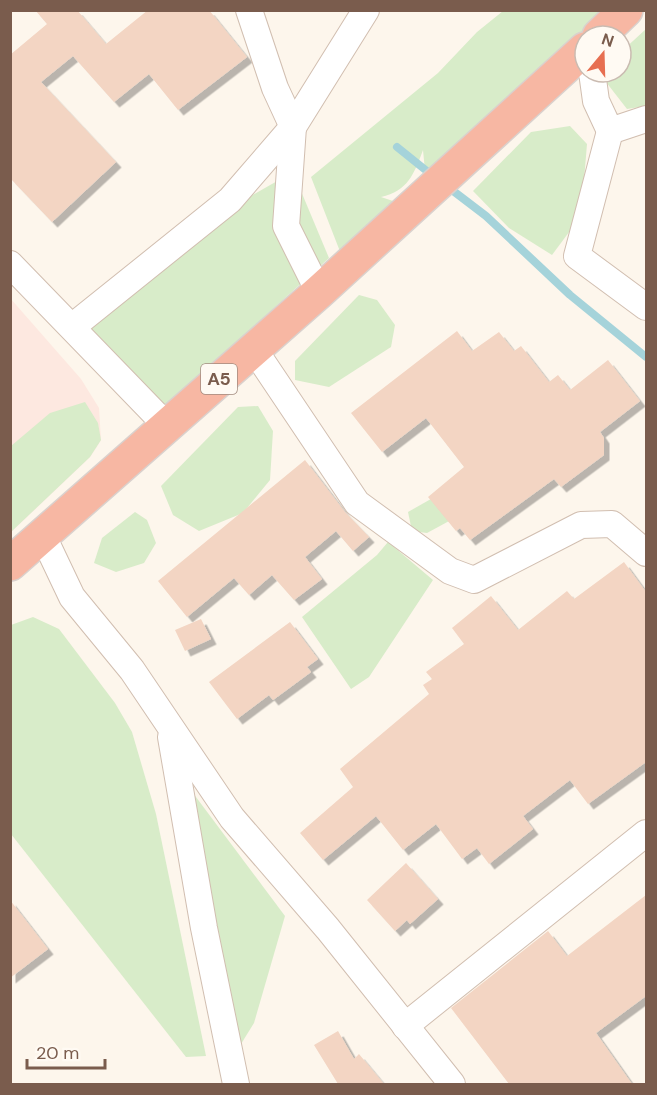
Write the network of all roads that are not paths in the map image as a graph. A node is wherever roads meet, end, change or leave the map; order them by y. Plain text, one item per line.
1 (249, 10) edge
2 (366, 10) edge
3 (626, 10) edge
4 (611, 24) edge
5 (573, 60) edge
6 (594, 84) edge
7 (646, 119) edge
8 (293, 127) junction
9 (610, 131) junction
10 (10, 264) edge
11 (318, 292) junction
12 (646, 307) edge
13 (72, 327) junction
14 (253, 348) junction
15 (166, 425) junction
16 (43, 536) junction
17 (646, 553) edge
18 (10, 564) edge
19 (170, 729) junction
20 (646, 833) edge
21 (405, 1026) junction
22 (236, 1084) edge
23 (452, 1084) edge

1 - 8 street
2 - 8 street
3 - 4 highway
5 - 11 highway, A5 / A5
6 - 9 street
7 - 9 street
8 - 11 street
8 - 13 street
9 - 12 street
10 - 13 street
11 - 14 highway, A5 / A5
13 - 15 street
14 - 15 highway, A5 / A5
14 - 17 street
15 - 16 highway, A5 / A5
16 - 18 highway, A5 / A5
16 - 19 street
19 - 21 street
19 - 22 street
20 - 21 street
21 - 23 street

